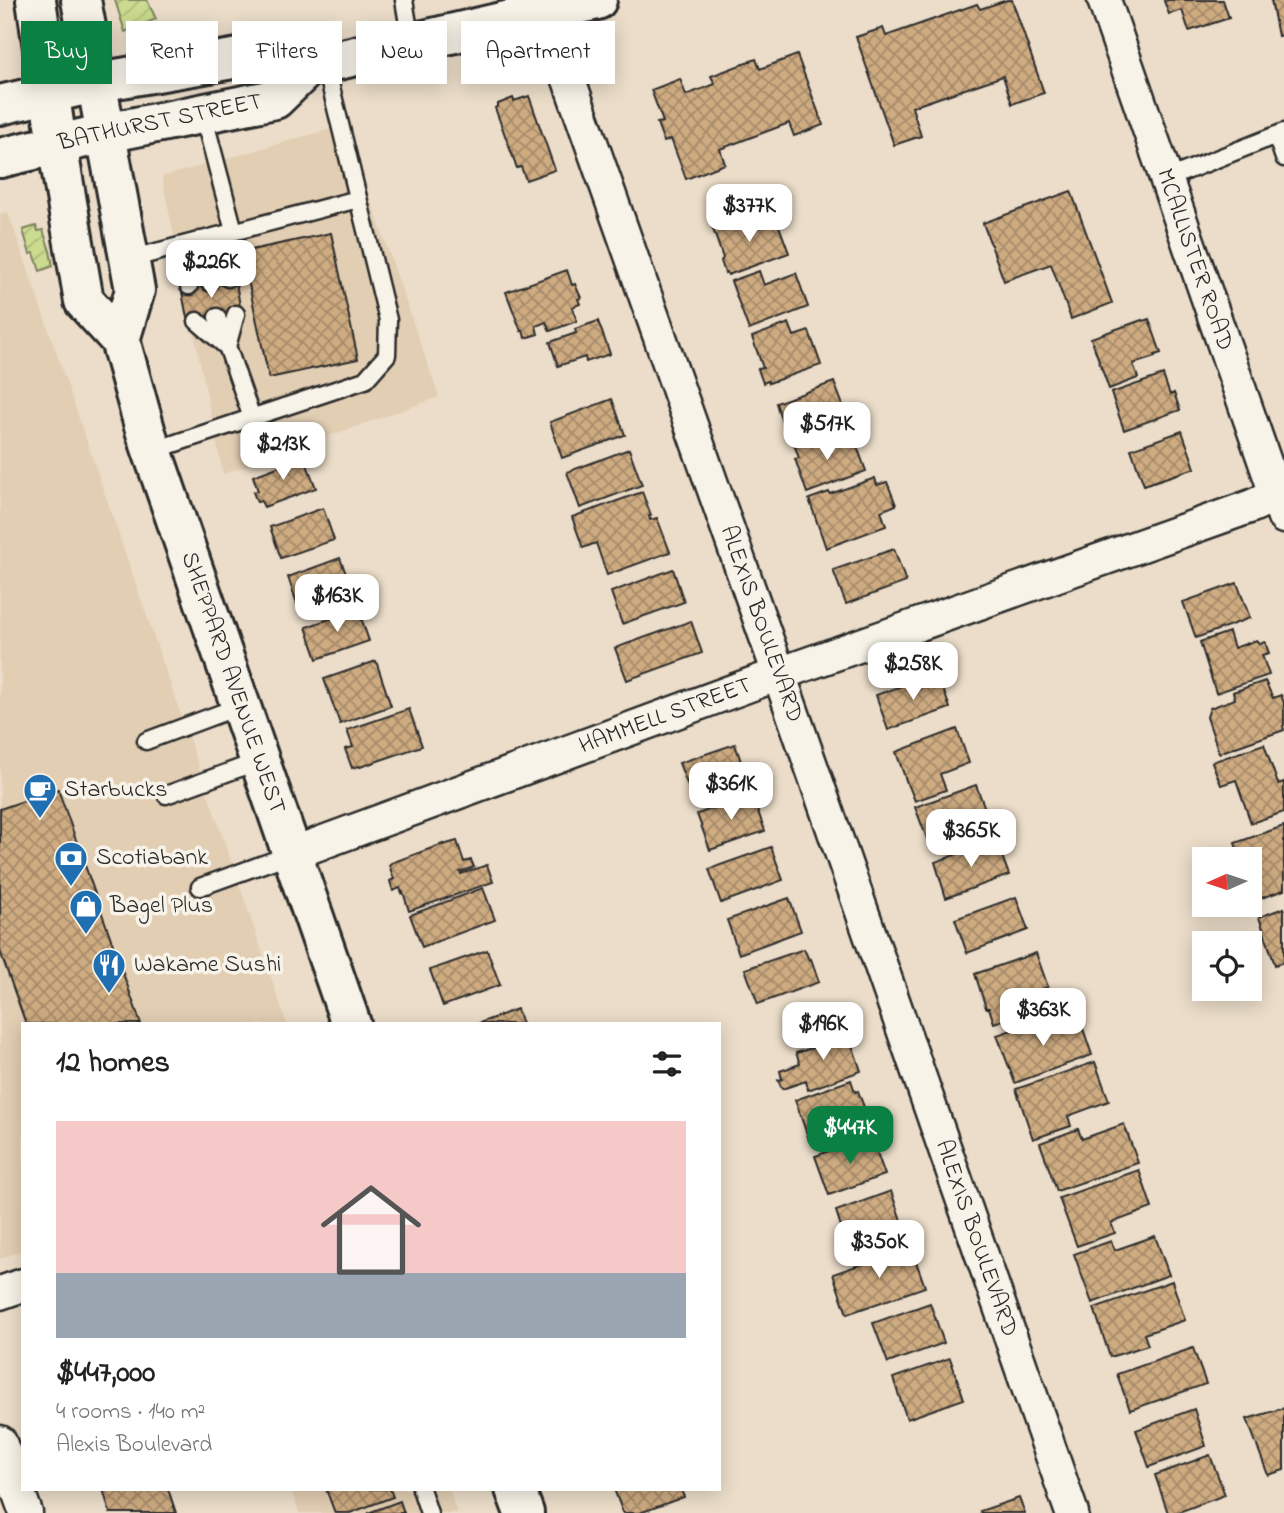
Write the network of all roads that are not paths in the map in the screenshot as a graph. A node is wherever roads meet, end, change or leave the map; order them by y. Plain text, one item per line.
1 (36, 0) edge
2 (81, 0) edge
3 (404, 0) edge
4 (597, 0) edge
5 (1104, 0) edge
6 (545, 12) junction
7 (85, 21) edge
8 (407, 21) edge
9 (447, 35) edge
10 (232, 59) edge
11 (112, 80) edge
12 (89, 84) edge
13 (98, 84) edge
14 (293, 84) edge
15 (322, 84) edge
16 (49, 93) junction
17 (0, 105) edge
18 (204, 114) junction
19 (106, 133) junction
20 (1280, 133) edge
21 (57, 144) junction
22 (0, 158) edge
23 (1284, 158) edge
24 (1166, 179) junction
25 (358, 199) junction
26 (234, 231) junction
27 (200, 240) junction
28 (130, 259) junction
29 (228, 278) dead end
30 (209, 282) dead end
31 (189, 286) dead end
32 (236, 314) dead end
33 (216, 317) dead end
34 (197, 321) dead end
35 (120, 340) junction
36 (227, 346) junction
37 (252, 418) junction
38 (152, 451) junction
39 (1280, 506) edge
40 (779, 674) junction
41 (240, 706) junction
42 (146, 741) dead end
43 (259, 761) junction
44 (166, 795) dead end
45 (291, 854) junction
46 (200, 887) dead end
47 (350, 1022) edge
48 (21, 1286) edge
49 (0, 1293) edge
50 (0, 1442) edge
51 (422, 1491) edge
52 (516, 1491) edge
53 (26, 1513) edge
54 (429, 1513) edge
55 (524, 1513) edge
56 (1073, 1513) edge

1 - 16 main road, SHEPPARD AVENUE WEST
2 - 7 main road
3 - 8 lane
4 - 6 main road
5 - 24 street, MCALLISTER ROAD
6 - 9 main road
6 - 40 street, ALEXIS BOULEVARD
10 - 11 main road, BATHURST STREET
12 - 16 main road, BATHURST STREET
13 - 19 main road
14 - 18 main road, BATHURST STREET
15 - 25 lane
16 - 17 main road, BATHURST STREET
16 - 21 main road, SHEPPARD AVENUE WEST
18 - 19 main road, BATHURST STREET
18 - 26 lane
19 - 21 main road, BATHURST STREET
19 - 28 main road
20 - 23 lane
20 - 24 lane
21 - 22 main road, BATHURST STREET
21 - 35 main road, SHEPPARD AVENUE WEST
24 - 39 street, MCALLISTER ROAD
25 - 26 lane
25 - 37 lane
26 - 27 lane
27 - 28 lane
27 - 29 lane
27 - 30 lane
27 - 31 lane
28 - 35 main road
32 - 36 lane
33 - 36 lane
34 - 36 lane
35 - 38 main road, SHEPPARD AVENUE WEST
36 - 37 lane
37 - 38 lane
38 - 41 main road, SHEPPARD AVENUE WEST
39 - 40 street, HAMMELL STREET
40 - 45 street, HAMMELL STREET
40 - 56 street, ALEXIS BOULEVARD
41 - 42 lane
41 - 43 main road, SHEPPARD AVENUE WEST
43 - 44 lane
43 - 45 main road, SHEPPARD AVENUE WEST
45 - 46 lane
45 - 47 main road, SHEPPARD AVENUE WEST
48 - 49 street
50 - 53 street
51 - 54 lane
52 - 55 main road

